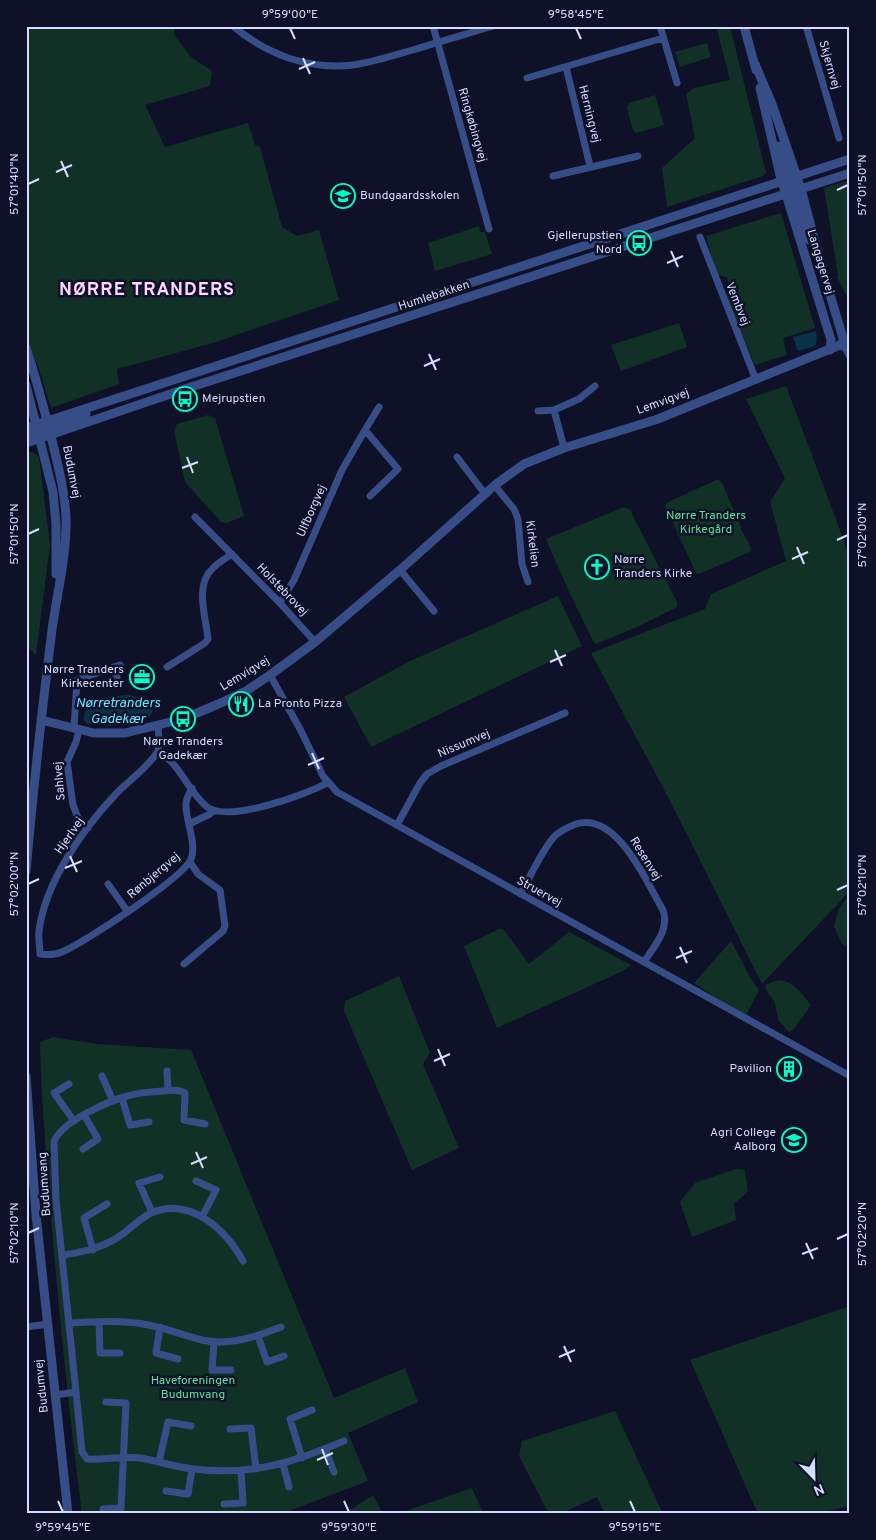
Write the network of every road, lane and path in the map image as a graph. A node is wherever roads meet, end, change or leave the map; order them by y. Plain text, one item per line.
1 (234, 26) edge
2 (433, 26) edge
3 (493, 26) edge
4 (660, 26) edge
5 (744, 26) edge
6 (806, 26) edge
7 (663, 38) junction
8 (438, 42) junction
9 (755, 64) junction
10 (566, 67) junction
11 (527, 78) dead end
12 (676, 83) dead end
13 (839, 138) dead end
14 (638, 156) dead end
15 (850, 159) edge
16 (590, 166) junction
17 (850, 173) edge
18 (553, 176) dead end
19 (789, 180) junction
20 (794, 191) junction
21 (490, 229) dead end
22 (700, 237) dead end
23 (840, 345) junction
24 (26, 348) edge
25 (830, 350) junction
26 (850, 357) edge
27 (756, 380) junction
28 (26, 385) edge
29 (595, 386) dead end
30 (379, 407) dead end
31 (554, 410) junction
32 (538, 411) dead end
33 (26, 428) edge
34 (49, 428) junction
35 (365, 430) junction
36 (39, 431) junction
37 (26, 435) edge
38 (26, 443) edge
39 (564, 448) junction
40 (457, 457) dead end
41 (495, 486) junction
42 (485, 494) junction
43 (370, 496) dead end
44 (194, 517) dead end
45 (232, 554) junction
46 (400, 570) junction
47 (528, 582) dead end
48 (280, 603) junction
49 (55, 604) junction
50 (434, 610) dead end
51 (315, 642) junction
52 (167, 667) dead end
53 (270, 676) junction
54 (117, 677) dead end
55 (565, 713) dead end
56 (42, 720) junction
57 (158, 724) junction
58 (76, 729) junction
59 (158, 751) junction
60 (31, 773) edge
61 (328, 783) junction
62 (192, 788) junction
63 (213, 811) junction
64 (189, 824) junction
65 (397, 825) junction
66 (88, 828) junction
67 (190, 862) junction
68 (26, 871) edge
69 (108, 884) dead end
70 (520, 894) junction
71 (128, 912) junction
72 (40, 954) joint
73 (644, 962) junction
74 (184, 964) dead end
75 (167, 1071) dead end
76 (26, 1076) edge
77 (102, 1076) dead end
78 (850, 1076) edge
79 (69, 1084) dead end
80 (168, 1090) junction
81 (122, 1098) junction
82 (113, 1101) junction
83 (84, 1115) junction
84 (74, 1121) junction
85 (149, 1122) dead end
86 (205, 1124) dead end
87 (83, 1149) dead end
88 (160, 1177) dead end
89 (196, 1181) dead end
90 (107, 1204) dead end
91 (152, 1212) junction
92 (202, 1217) junction
93 (93, 1250) junction
94 (63, 1255) junction
95 (244, 1261) dead end
96 (99, 1322) junction
97 (70, 1323) junction
98 (48, 1324) junction
99 (26, 1327) edge
100 (160, 1327) junction
101 (281, 1327) dead end
102 (258, 1336) junction
103 (214, 1342) junction
104 (120, 1353) dead end
105 (284, 1356) dead end
106 (178, 1359) dead end
107 (231, 1370) dead end
108 (76, 1392) junction
109 (55, 1395) junction
110 (106, 1402) dead end
111 (312, 1410) dead end
112 (191, 1426) dead end
113 (230, 1429) dead end
114 (344, 1441) dead end
115 (325, 1449) junction
116 (124, 1457) junction
117 (302, 1458) junction
118 (159, 1462) junction
119 (283, 1464) junction
120 (256, 1468) junction
121 (192, 1469) junction
122 (241, 1470) junction
123 (334, 1472) dead end
124 (289, 1487) dead end
125 (166, 1490) dead end
126 (224, 1504) dead end
127 (103, 1509) dead end
128 (68, 1514) edge

1 - 8 street
2 - 8 street, Ringkøbingvej
3 - 8 street
4 - 7 street
5 - 9 street, Langagervej
6 - 13 street, Skjernvej
7 - 10 street
7 - 12 street
8 - 21 street, Ringkøbingvej
9 - 19 street, Langagervej
9 - 19 street, Langagervej
10 - 11 street
10 - 16 street, Herningvej
14 - 16 street
15 - 19 street, Humlebakken
16 - 18 street
17 - 20 street, Humlebakken
19 - 20 street, Langagervej
19 - 20 street
19 - 34 street, Humlebakken
20 - 23 street, Langagervej
20 - 25 street, Langagervej
20 - 34 street, Humlebakken
22 - 27 street, Vembvej
23 - 25 street, Lemvigvej
23 - 26 street
24 - 34 street, Budumvej
25 - 27 street, Lemvigvej
27 - 39 street, Lemvigvej
28 - 36 street, Budumvej
29 - 31 street
30 - 35 street, Ulfborgvej
31 - 32 street
31 - 39 street
33 - 36 street, Humlebakken
34 - 36 street, Humlebakken
34 - 36 street, Humlebakken
34 - 49 street, Budumvej
35 - 43 street
35 - 48 street, Ulfborgvej
36 - 37 street
36 - 38 street, Humlebakken
36 - 49 street, Budumvej
39 - 41 street, Lemvigvej
40 - 42 street
41 - 42 street, Lemvigvej
41 - 47 street, Kirkelien
42 - 46 street, Lemvigvej
44 - 45 street, Holstebrovej
45 - 48 street, Holstebrovej
45 - 52 street
46 - 50 street
46 - 51 street, Lemvigvej
48 - 51 street, Holstebrovej
49 - 56 street, Budumvej
51 - 53 street, Lemvigvej
53 - 57 street, Lemvigvej
53 - 61 street, Struervej
54 - 58 street
55 - 65 street, Nissumvej
56 - 58 street, Lemvigvej
56 - 60 street, Budumvej
57 - 58 street, Lemvigvej
57 - 59 street
58 - 66 street, Sahlvej
59 - 62 street
59 - 66 street, Hjerlvej
60 - 68 street, Budumvej
61 - 63 street
61 - 65 street, Struervej
62 - 63 street
62 - 64 street, Rønbjergvej
63 - 64 street
64 - 67 street, Rønbjergvej
65 - 70 street, Struervej
66 - 72 street, Hjerlvej
67 - 71 street, Rønbjergvej
67 - 74 street
69 - 71 street, Rønbjergvej
70 - 73 street, Struervej
70 - 73 street, Resenvej
71 - 72 street, Rønbjergvej
73 - 78 street, Struervej
75 - 80 street
76 - 98 street, Budumvej
77 - 82 street
79 - 84 street
80 - 81 street, Budumvang
80 - 86 street
81 - 82 street, Budumvang
81 - 85 street
82 - 83 street, Budumvang
83 - 84 street, Budumvang
83 - 87 street
84 - 94 street, Budumvang
88 - 91 street
89 - 92 street
90 - 93 street
91 - 92 street
91 - 93 street
92 - 95 street
93 - 94 street
94 - 97 street, Budumvang
96 - 97 street
96 - 100 street
96 - 104 street
97 - 108 street, Budumvang
98 - 99 street
98 - 109 street, Budumvej
100 - 103 street
100 - 106 street
101 - 102 street
102 - 103 street
102 - 105 street
103 - 107 street
108 - 109 street
108 - 116 street, Budumvang
109 - 128 street, Budumvej
110 - 116 street
111 - 117 street
112 - 118 street
113 - 120 street
114 - 115 street, Budumvang
115 - 117 street, Budumvang
115 - 123 street
116 - 118 street, Budumvang
116 - 127 street
117 - 119 street, Budumvang
118 - 121 street, Budumvang
119 - 120 street, Budumvang
119 - 124 street
120 - 122 street, Budumvang
121 - 122 street, Budumvang
121 - 125 street
122 - 126 street

